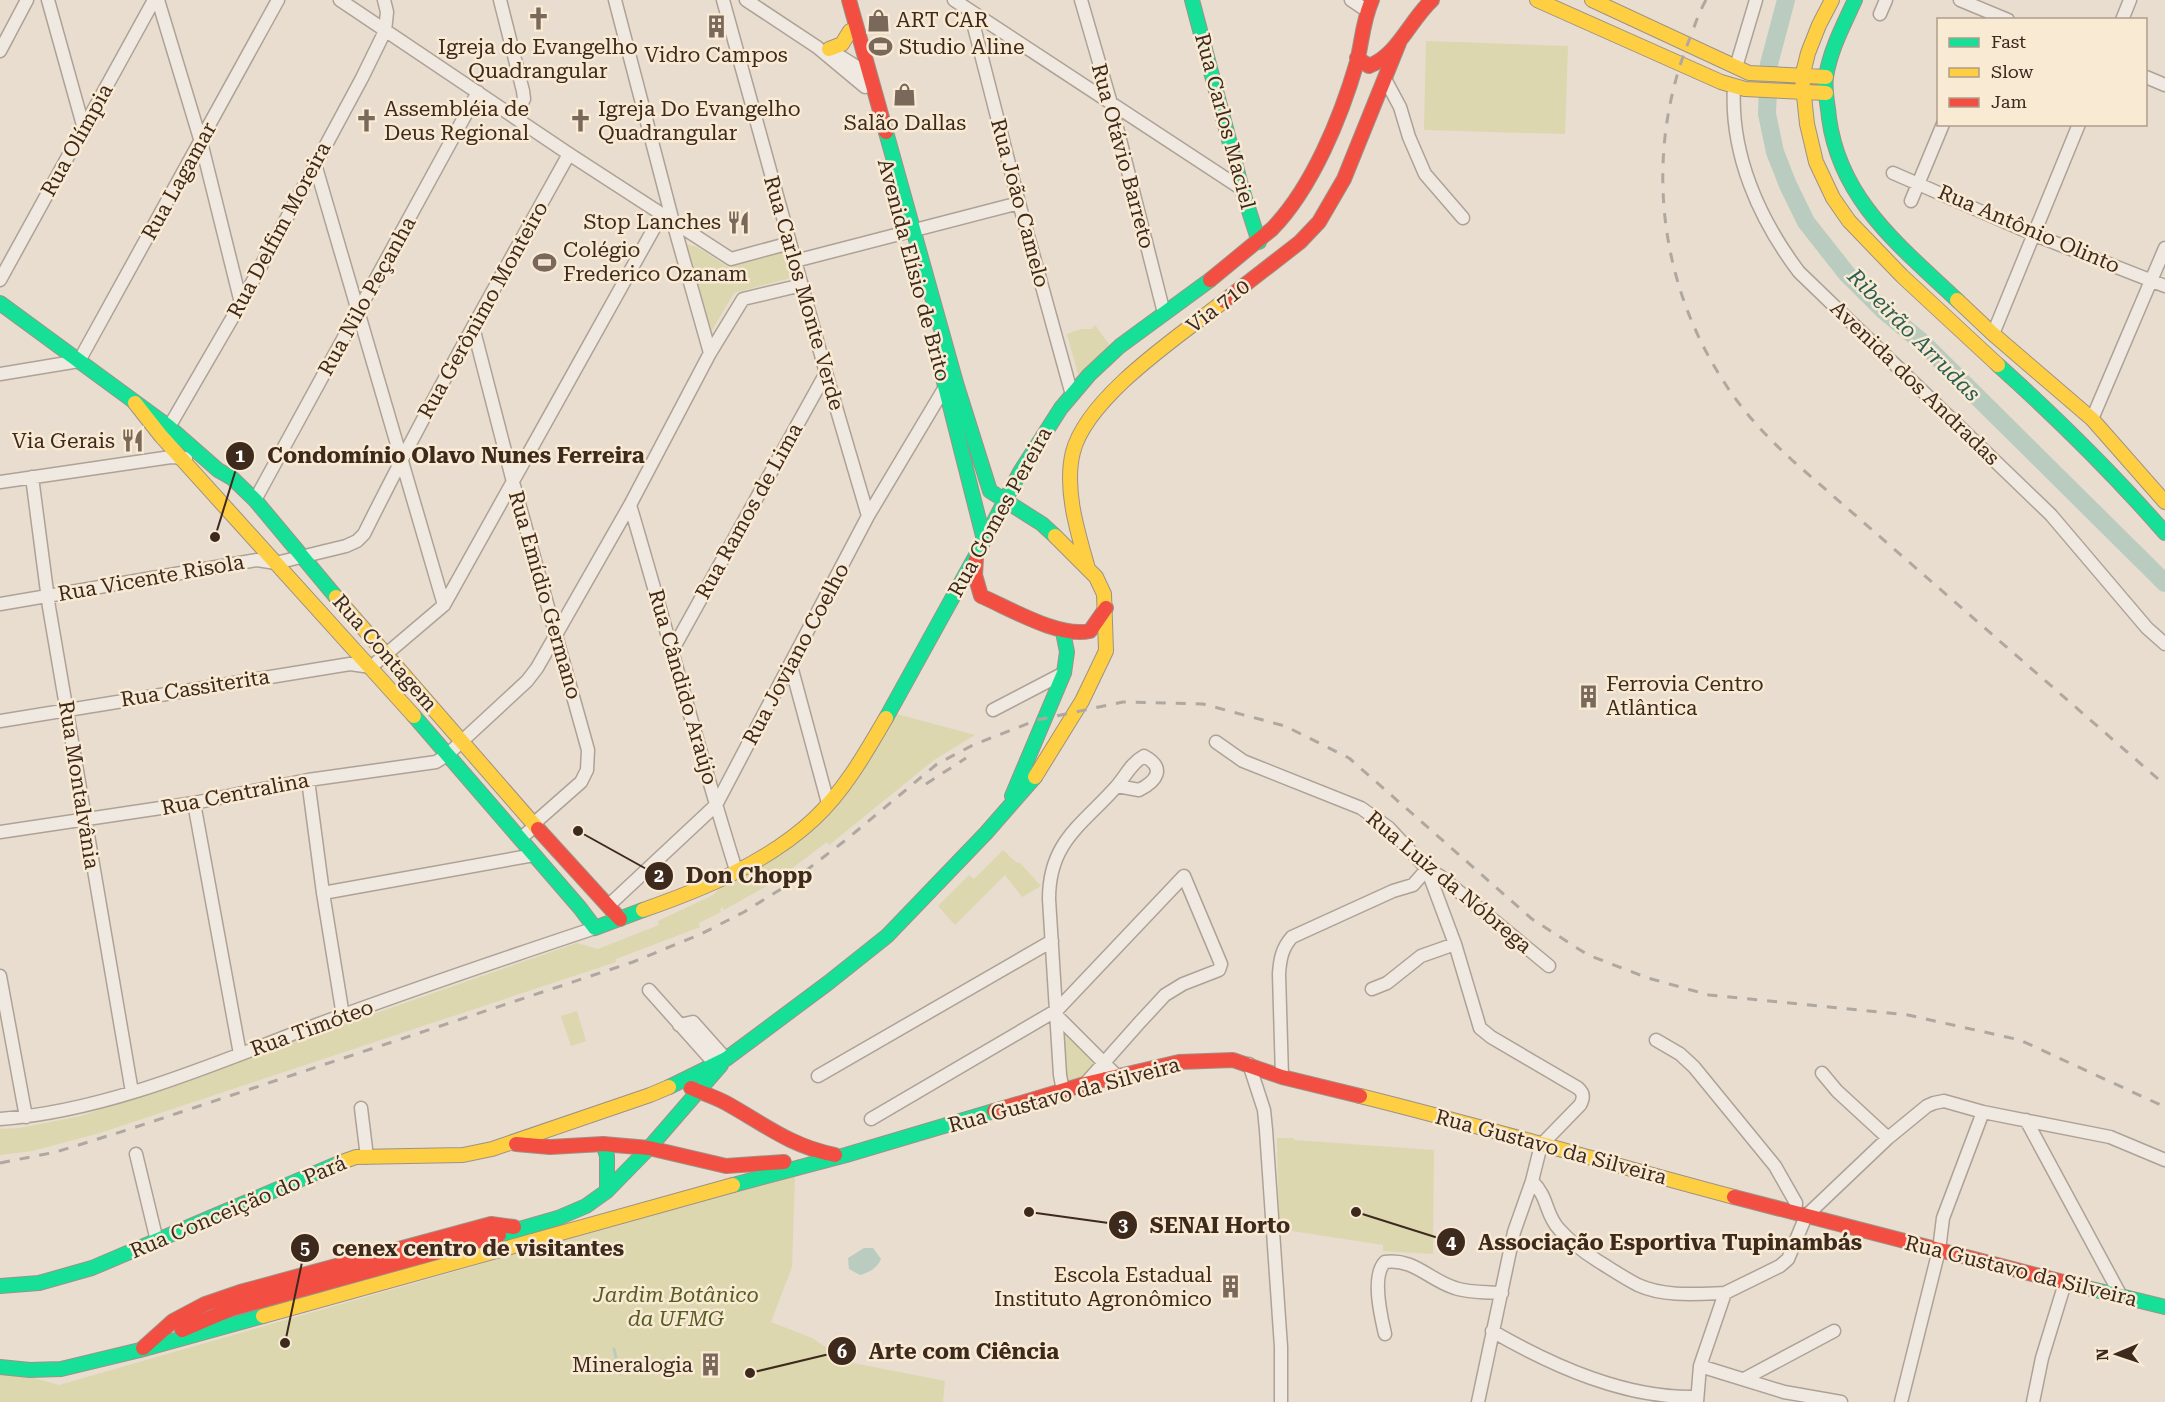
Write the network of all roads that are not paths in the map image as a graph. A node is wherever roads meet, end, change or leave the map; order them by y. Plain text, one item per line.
1 (27, 0) edge
2 (48, 0) edge
3 (156, 0) edge
4 (278, 0) edge
5 (340, 0) edge
6 (384, 0) edge
7 (501, 0) edge
8 (615, 0) edge
9 (723, 0) edge
10 (746, 0) edge
11 (842, 0) edge
12 (849, 0) edge
13 (954, 0) edge
14 (1081, 0) edge
15 (1192, 0) edge
16 (1351, 0) edge
17 (1432, 0) edge
18 (1537, 0) edge
19 (1592, 0) edge
20 (1756, 0) edge
21 (1832, 0) edge
22 (1855, 0) edge
23 (1886, 0) edge
24 (1960, 0) edge
25 (1995, 0) edge
26 (2130, 0) edge
27 (1369, 5) edge
28 (970, 11) junction
29 (1880, 14) dead end
30 (1989, 16) edge
31 (2123, 18) edge
32 (850, 30) junction
33 (385, 31) junction
34 (1399, 43) junction
35 (823, 48) junction
36 (0, 51) edge
37 (1357, 58) junction
38 (1736, 67) junction
39 (865, 77) junction
40 (1798, 77) junction
41 (1826, 77) junction
42 (2147, 78) edge
43 (1385, 79) junction
44 (2165, 86) edge
45 (1740, 88) junction
46 (478, 92) junction
47 (1797, 93) junction
48 (1826, 93) junction
49 (1395, 98) junction
50 (1110, 100) junction
51 (1376, 104) junction
52 (515, 117) junction
53 (1942, 126) edge
54 (2078, 126) edge
55 (84, 129) junction
56 (201, 142) junction
57 (569, 154) junction
58 (315, 164) junction
59 (1893, 173) dead end
60 (1918, 183) junction
61 (1242, 189) junction
62 (1911, 201) dead end
63 (1019, 203) junction
64 (662, 214) junction
65 (1463, 218) dead end
66 (673, 222) junction
67 (908, 231) junction
68 (2035, 235) junction
69 (1259, 242) junction
70 (790, 243) junction
71 (2165, 248) edge
72 (795, 261) junction
73 (0, 280) edge
74 (2152, 280) junction
75 (802, 285) junction
76 (2165, 286) edge
77 (0, 303) edge
78 (241, 303) junction
79 (358, 313) junction
80 (1164, 313) junction
81 (473, 327) junction
82 (1993, 334) junction
83 (710, 353) junction
84 (79, 361) junction
85 (826, 372) junction
86 (0, 374) edge
87 (950, 385) junction
88 (1072, 394) junction
89 (135, 403) junction
90 (2092, 418) junction
91 (169, 427) junction
92 (181, 458) junction
93 (400, 461) junction
94 (218, 470) junction
95 (32, 477) junction
96 (2147, 480) junction
97 (0, 482) edge
98 (513, 482) junction
99 (2165, 482) edge
100 (255, 500) junction
101 (1004, 501) junction
102 (2165, 502) edge
103 (630, 505) junction
104 (868, 516) junction
105 (281, 533) junction
106 (2165, 533) edge
107 (251, 536) junction
108 (984, 540) junction
109 (262, 548) junction
110 (976, 555) junction
111 (301, 556) junction
112 (276, 563) junction
113 (1089, 568) junction
114 (48, 596) junction
115 (981, 596) junction
116 (949, 603) junction
117 (0, 604) edge
118 (444, 605) junction
119 (1106, 608) junction
120 (1063, 632) junction
121 (557, 633) junction
122 (2165, 644) edge
123 (673, 649) junction
124 (386, 655) junction
125 (791, 666) junction
126 (371, 667) junction
127 (1064, 673) junction
128 (68, 709) junction
129 (993, 710) dead end
130 (0, 721) edge
131 (462, 741) junction
132 (1216, 742) dead end
133 (447, 755) junction
134 (308, 780) junction
135 (1117, 786) dead end
136 (194, 803) junction
137 (828, 803) junction
138 (716, 805) junction
139 (1006, 811) junction
140 (84, 821) junction
141 (535, 826) junction
142 (0, 832) edge
143 (520, 839) junction
144 (534, 855) junction
145 (1427, 869) junction
146 (736, 870) junction
147 (323, 893) junction
148 (608, 906) junction
149 (620, 919) junction
150 (595, 928) junction
151 (1052, 941) junction
152 (1455, 945) junction
153 (1549, 966) dead end
154 (0, 976) edge
155 (1372, 989) dead end
156 (649, 990) dead end
157 (1057, 1013) junction
158 (343, 1016) junction
159 (1656, 1040) dead end
160 (240, 1054) junction
161 (721, 1062) junction
162 (1104, 1062) junction
163 (1249, 1064) junction
164 (1822, 1073) dead end
165 (818, 1076) dead end
166 (1118, 1077) junction
167 (1282, 1077) junction
168 (677, 1083) junction
169 (1086, 1084) junction
170 (699, 1091) junction
171 (1063, 1091) junction
172 (132, 1092) junction
173 (723, 1101) junction
174 (361, 1108) dead end
175 (1983, 1112) junction
176 (26, 1117) junction
177 (0, 1119) edge
178 (871, 1119) dead end
179 (2026, 1120) junction
180 (1888, 1138) junction
181 (510, 1143) junction
182 (603, 1144) junction
183 (1541, 1145) junction
184 (649, 1148) junction
185 (136, 1154) dead end
186 (839, 1156) junction
187 (367, 1157) junction
188 (2165, 1160) edge
189 (1532, 1181) junction
190 (607, 1191) junction
191 (1801, 1214) junction
192 (157, 1241) junction
193 (1939, 1250) junction
194 (2065, 1283) junction
195 (0, 1286) edge
196 (1502, 1293) junction
197 (1725, 1293) junction
198 (2121, 1296) junction
199 (2165, 1307) edge
200 (1492, 1331) junction
201 (1834, 1331) dead end
202 (1385, 1334) dead end
203 (140, 1350) junction
204 (1700, 1366) junction
205 (0, 1367) edge
206 (1744, 1379) junction
207 (1632, 1397) edge
208 (1697, 1400) edge
209 (1281, 1402) edge
210 (1478, 1402) edge
211 (1841, 1402) edge
212 (1901, 1402) edge
213 (2033, 1402) edge

1 - 36 street
2 - 55 street
3 - 55 street, Rua Olímpia
3 - 56 street
4 - 56 street, Rua Lagamar
5 - 33 street
6 - 33 street
7 - 52 street
8 - 66 street
9 - 70 street, Rua Carlos Monte Verde
10 - 35 street
11 - 32 main road, Avenida Elísio de Brito
12 - 39 main road, Avenida Elísio de Brito
13 - 28 street
14 - 50 street, Rua Otávio Barreto
15 - 61 main road, Rua Carlos Maciel
16 - 27 street
17 - 34 main road
18 - 45 main road
19 - 38 main road
20 - 38 street
21 - 40 main road
22 - 41 main road
23 - 29 street
24 - 30 street
25 - 30 street
26 - 31 street
27 - 37 main road, Rua Gomes Pereira
28 - 50 street
28 - 63 street, Rua João Camelo
32 - 35 main road
32 - 39 main road, Avenida Elísio de Brito
33 - 46 street
33 - 58 street, Rua Delfim Moreira
34 - 37 main road
34 - 43 main road, Via 710
35 - 39 street
37 - 69 main road, Rua Gomes Pereira
38 - 40 main road
39 - 67 main road, Avenida Elísio de Brito
40 - 41 main road
40 - 47 main road
41 - 48 main road
42 - 44 street
43 - 49 street
43 - 51 main road, Via 710
45 - 47 main road
45 - 122 street, Avenida dos Andradas
46 - 52 street
46 - 79 street, Rua Nilo Peçanha
47 - 48 main road
47 - 106 main road
48 - 82 main road
49 - 51 street
49 - 65 street
50 - 61 street
50 - 80 street, Rua Otávio Barreto
51 - 113 main road, Via 710
52 - 57 street
53 - 60 street
54 - 68 street
55 - 73 street, Rua Olímpia
56 - 78 street
56 - 84 street, Rua Lagamar
57 - 64 street
57 - 81 street, Rua Gerônimo Monteiro
58 - 78 street, Rua Delfim Moreira
58 - 79 street
59 - 60 street, Rua Antônio Olinto
60 - 62 street
60 - 68 street, Rua Antônio Olinto
61 - 69 main road, Rua Carlos Maciel
63 - 67 street
63 - 88 street, Rua João Camelo
64 - 66 street
64 - 98 street
66 - 70 street
66 - 83 street
67 - 72 street
67 - 87 main road, Avenida Elísio de Brito
68 - 74 street, Rua Antônio Olinto
68 - 82 street
69 - 80 main road, Rua Gomes Pereira
70 - 72 street, Rua Carlos Monte Verde
71 - 74 street
72 - 75 street, Rua Carlos Monte Verde
74 - 76 street, Rua Antônio Olinto
74 - 90 street
75 - 83 street, Rua Centralina
75 - 85 street, Rua Carlos Monte Verde
77 - 84 main road, Rua Contagem
78 - 91 street, Rua Delfim Moreira
79 - 93 street
79 - 100 street, Rua Nilo Peçanha
80 - 88 main road, Rua Gomes Pereira
81 - 93 street, Rua Gerônimo Monteiro
81 - 98 street, Rua Emídio Germano
82 - 90 main road
83 - 103 street, Rua Centralina
84 - 86 street
84 - 89 main road, Rua Contagem
85 - 104 street, Rua Carlos Monte Verde
85 - 123 street, Rua Ramos de Lima
87 - 101 main road, Avenida Elísio de Brito
87 - 104 street, Rua Joviano Coelho
87 - 108 main road, Avenida Elísio de Brito
88 - 101 main road, Rua Gomes Pereira
89 - 91 main road, Rua Contagem
89 - 92 main road, Rua Contagem
90 - 96 main road
91 - 94 main road, Rua Contagem
92 - 94 street
92 - 95 street
92 - 107 main road, Rua Contagem
93 - 111 street, Rua Gerônimo Monteiro
93 - 118 street
94 - 100 main road, Rua Contagem
95 - 97 street
95 - 114 street, Rua Montalvânia
96 - 99 street
96 - 102 main road
98 - 118 street
98 - 121 street, Rua Emídio Germano
100 - 105 main road, Rua Contagem
100 - 107 main road
101 - 108 main road, Rua Gomes Pereira
101 - 113 main road
103 - 121 street, Rua Centralina
103 - 123 street, Rua Cândido Araújo
104 - 125 street, Rua Joviano Coelho
105 - 109 main road
105 - 111 main road, Rua Contagem
107 - 109 main road, Rua Contagem
108 - 110 main road, Rua Gomes Pereira
109 - 112 main road, Rua Contagem
110 - 115 main road
110 - 116 main road, Rua Gomes Pereira
111 - 112 street, Rua Vicente Risola
111 - 124 main road, Rua Contagem
112 - 114 street, Rua Vicente Risola
112 - 126 main road, Rua Contagem
113 - 119 main road
114 - 117 street, Rua Vicente Risola
114 - 128 street, Rua Montalvânia
115 - 116 main road
115 - 120 main road
116 - 137 main road, Rua Gomes Pereira
118 - 124 street
119 - 120 main road
119 - 139 main road, Rua Conceição do Pará
120 - 127 main road
121 - 131 street, Rua Centralina
121 - 141 street, Rua Emídio Germano
123 - 138 street, Rua Cândido Araújo
124 - 126 street
124 - 131 main road, Rua Contagem
125 - 137 street
125 - 138 street, Rua Joviano Coelho
126 - 128 street, Rua Cassiterita
126 - 133 main road, Rua Contagem
127 - 129 street
127 - 139 main road
128 - 130 street, Rua Cassiterita
128 - 140 street, Rua Montalvânia
131 - 133 street, Rua Centralina
131 - 141 main road, Rua Contagem
132 - 145 street, Rua Luiz da Nóbrega
133 - 134 street, Rua Centralina
133 - 143 main road, Rua Contagem
134 - 136 street, Rua Centralina
134 - 147 street
135 - 151 street
136 - 140 street, Rua Centralina
136 - 160 street
137 - 146 main road, Rua Gomes Pereira
138 - 146 street, Rua Cândido Araújo
138 - 148 street, Rua Joviano Coelho
139 - 161 main road, Rua Conceição do Pará
140 - 142 street, Rua Centralina
140 - 172 street, Rua Montalvânia
141 - 143 street, Rua Emídio Germano
141 - 148 main road, Rua Contagem
143 - 144 main road, Rua Contagem
144 - 147 street
144 - 150 main road, Rua Contagem
145 - 152 street
145 - 153 street, Rua Luiz da Nóbrega
145 - 167 street
146 - 149 main road, Rua Gomes Pereira
147 - 158 street
148 - 149 main road, Rua Contagem
149 - 150 main road, Rua Timóteo
150 - 158 street, Rua Timóteo
151 - 157 street
151 - 165 street
152 - 155 street
152 - 183 street
154 - 176 street
156 - 161 street
157 - 162 street
157 - 162 street
157 - 171 street
157 - 178 street
158 - 160 street, Rua Timóteo
159 - 191 street
160 - 172 street, Rua Timóteo
161 - 168 main road, Rua Conceição do Pará
161 - 170 main road, Rua Gustavo da Silveira
161 - 173 main road
162 - 166 street
162 - 169 street
163 - 166 main road, Rua Gustavo da Silveira
163 - 167 main road, Rua Gustavo da Silveira
163 - 209 street
164 - 180 street
166 - 169 main road, Rua Gustavo da Silveira
167 - 183 main road, Rua Gustavo da Silveira
168 - 170 main road
168 - 181 main road, Rua Conceição do Pará
169 - 171 main road, Rua Gustavo da Silveira
170 - 173 main road
170 - 184 main road, Rua Gustavo da Silveira
171 - 186 main road, Rua Gustavo da Silveira
172 - 176 street, Rua Timóteo
173 - 186 main road
174 - 187 street
175 - 179 street
175 - 180 street
175 - 193 street
176 - 177 street, Rua Timóteo
179 - 188 street
179 - 198 street
180 - 191 street
181 - 182 main road
181 - 187 main road, Rua Conceição do Pará
182 - 184 main road
182 - 190 main road
183 - 189 street
183 - 191 main road, Rua Gustavo da Silveira
184 - 186 main road
184 - 190 main road, Rua Gustavo da Silveira
185 - 192 street
186 - 203 main road, Rua Gustavo da Silveira
187 - 192 main road, Rua Conceição do Pará
189 - 196 street
189 - 197 street
190 - 203 main road, Rua Gustavo da Silveira
191 - 193 main road, Rua Gustavo da Silveira
191 - 197 street
192 - 195 main road, Rua Conceição do Pará
193 - 194 main road, Rua Gustavo da Silveira
193 - 212 street
194 - 198 main road, Rua Gustavo da Silveira
194 - 213 street
196 - 200 street
196 - 202 street
197 - 204 street
198 - 199 main road, Rua Gustavo da Silveira
200 - 207 street
200 - 210 street
201 - 206 street
203 - 205 main road, Rua Gustavo da Silveira
204 - 206 street
204 - 208 street
206 - 211 street
207 - 208 street

